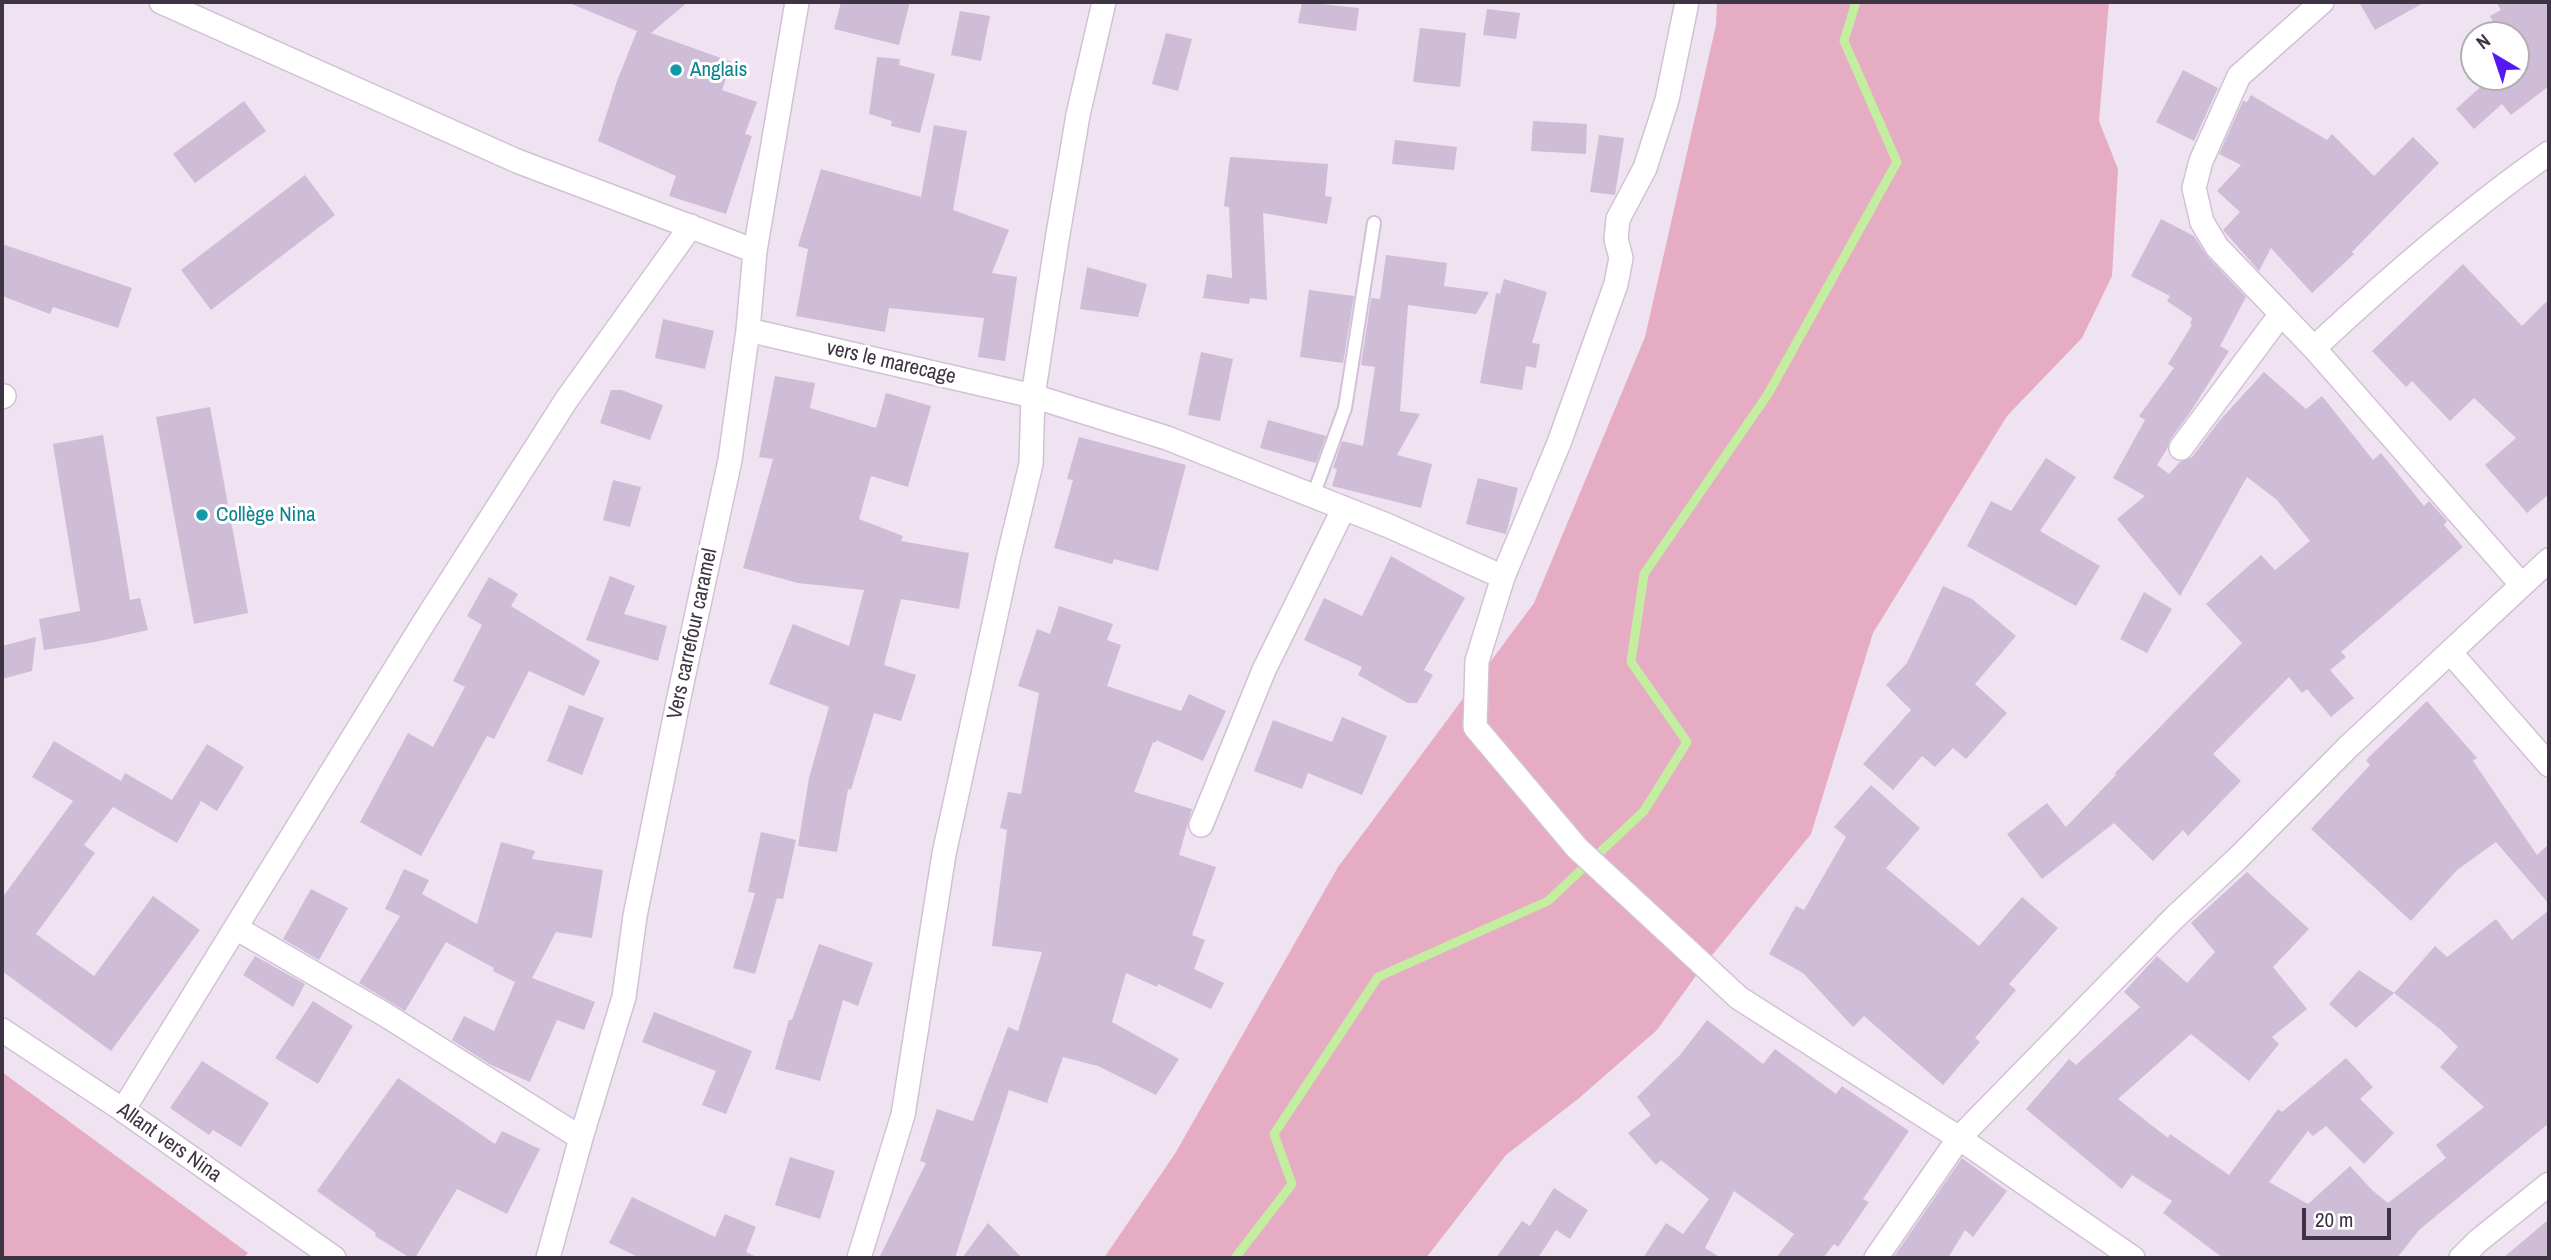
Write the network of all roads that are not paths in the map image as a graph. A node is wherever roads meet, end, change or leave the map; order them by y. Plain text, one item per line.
1 (161, 2) edge
2 (797, 2) edge
3 (1104, 2) edge
4 (1687, 2) edge
5 (2322, 2) edge
6 (2549, 153) edge
7 (1374, 223) dead end
8 (691, 226) junction
9 (755, 251) junction
10 (2281, 314) junction
11 (748, 330) junction
12 (2314, 348) junction
13 (1033, 397) junction
14 (2181, 448) dead end
15 (1313, 496) junction
16 (1344, 508) junction
17 (2549, 560) edge
18 (1503, 577) junction
19 (2521, 584) junction
20 (2450, 652) junction
21 (2549, 765) edge
22 (1201, 825) dead end
23 (236, 928) junction
24 (2, 1030) edge
25 (123, 1110) junction
26 (581, 1138) junction
27 (1959, 1138) junction
28 (2549, 1184) edge
29 (334, 1258) edge
30 (548, 1258) edge
31 (859, 1258) edge
32 (1876, 1258) edge
33 (2133, 1258) edge
34 (2461, 1258) edge

1 - 8 street
2 - 9 street, Vers carrefour caramel
3 - 13 street
4 - 18 street
5 - 10 street
6 - 12 street
7 - 15 lane
8 - 9 street
8 - 23 street
9 - 11 street, Vers carrefour caramel
10 - 12 street
10 - 14 street
11 - 13 street, vers le marecage
11 - 26 street, Vers carrefour caramel
12 - 19 street
13 - 15 street, vers le marecage
13 - 31 street
15 - 16 street, vers le marecage
16 - 18 street, vers le marecage
16 - 22 street
17 - 19 street
18 - 27 street
19 - 20 street
20 - 21 street
20 - 27 street
23 - 25 street
23 - 26 street
24 - 25 street, Allant vers Nina
25 - 29 street, Allant vers Nina
26 - 30 street, Vers carrefour caramel
27 - 32 street
27 - 33 street
28 - 34 street

